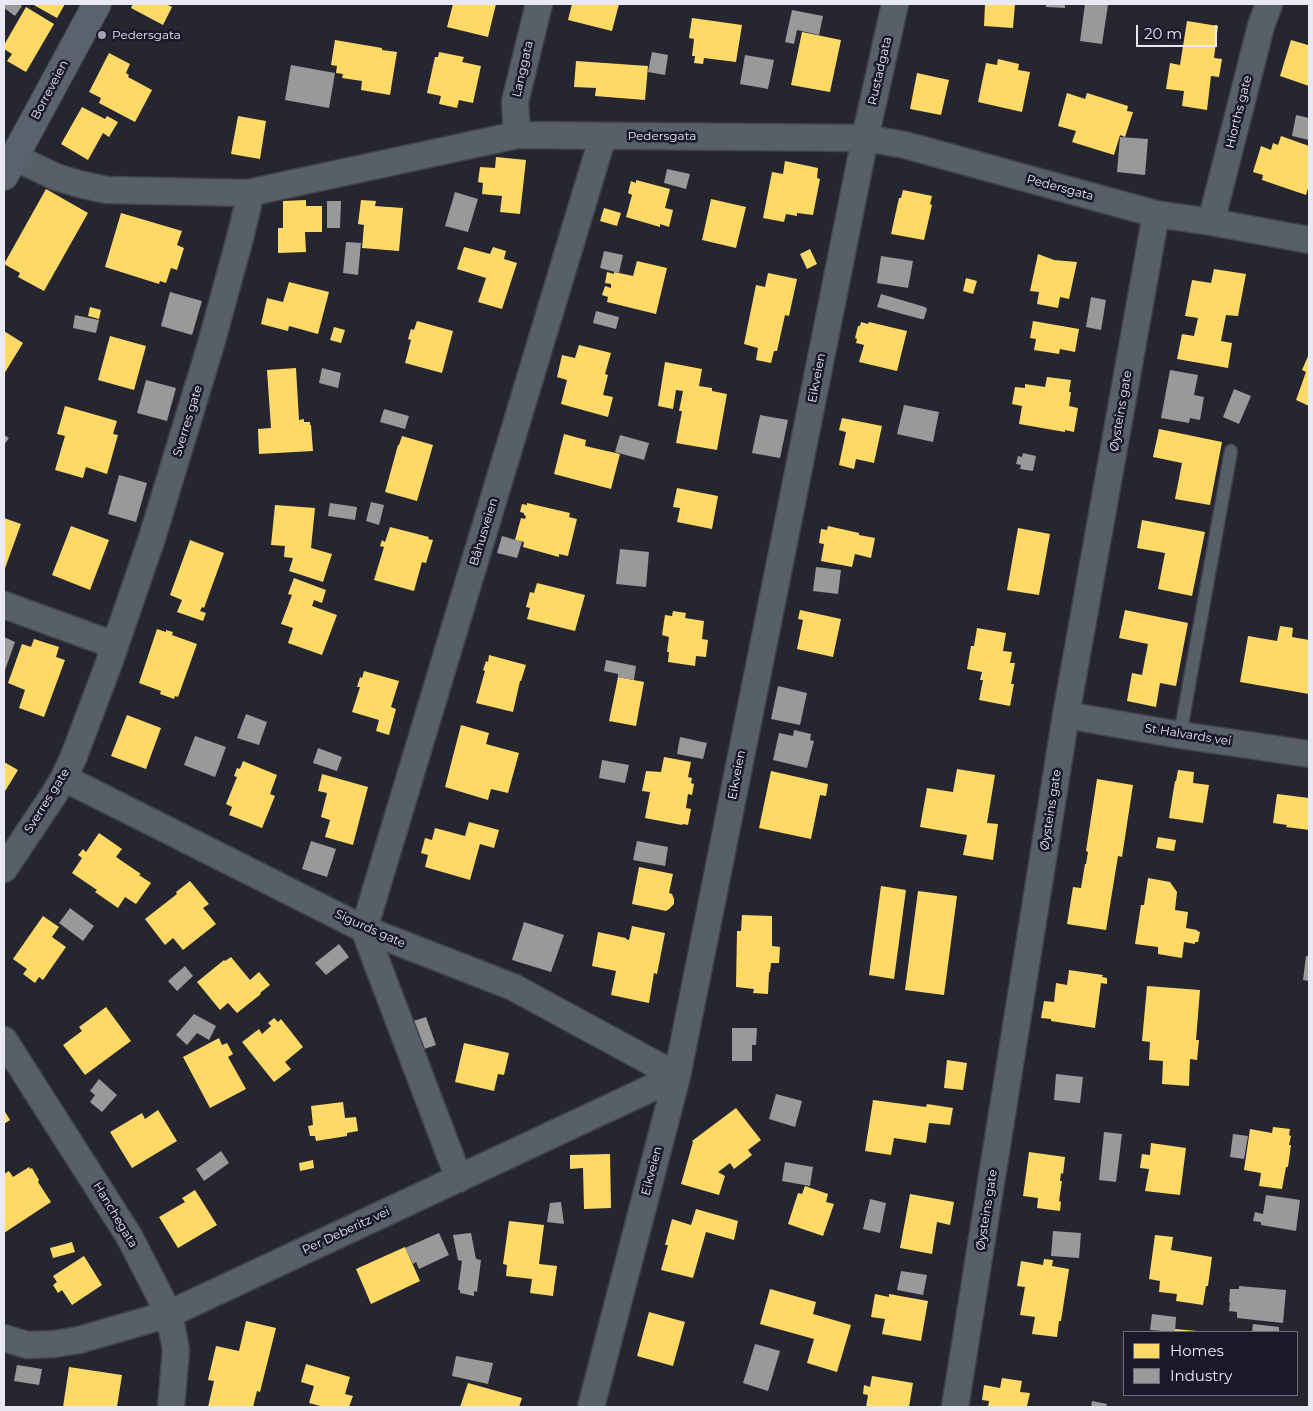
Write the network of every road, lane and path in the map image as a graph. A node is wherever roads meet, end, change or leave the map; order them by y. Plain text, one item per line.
1 (97, 4) edge
2 (539, 4) edge
3 (895, 4) edge
4 (1269, 4) edge
5 (517, 136) junction
6 (603, 136) junction
7 (865, 138) junction
8 (9, 166) edge
9 (248, 193) junction
10 (1156, 214) junction
11 (1211, 222) junction
12 (1309, 240) edge
13 (1231, 451) dead end
14 (4, 605) edge
15 (114, 645) junction
16 (1066, 715) junction
17 (1180, 735) junction
18 (1309, 754) edge
19 (64, 778) junction
20 (4, 869) edge
21 (364, 929) junction
22 (4, 1040) edge
23 (677, 1076) junction
24 (459, 1178) junction
25 (169, 1314) junction
26 (4, 1338) edge
27 (594, 1406) edge
28 (171, 1407) edge
29 (955, 1407) edge

1 - 8 main road, Borreveien
2 - 5 street, Langgata
3 - 7 street, Rustadgata
4 - 11 street, Hiorths gate
5 - 6 street, Pedersgata
5 - 9 street, Pedersgata
6 - 7 street, Pedersgata
6 - 21 street, Båhusveien
7 - 10 street, Pedersgata
7 - 23 street, Eikveien
8 - 9 street, Pedersgata
9 - 15 street, Sverres gate
10 - 11 street, Pedersgata
10 - 16 street, Øysteins gate
11 - 12 street, Pedersgata
13 - 17 lane
14 - 15 street
15 - 19 street, Sverres gate
16 - 17 street, St Halvards vei
16 - 29 street, Øysteins gate
17 - 18 street, St Halvards vei
19 - 20 street, Sverres gate
19 - 21 street, Sigurds gate
21 - 23 street, Sigurds gate
21 - 24 street
22 - 25 street, Hanchegata
23 - 24 street, Per Deberitz vei
23 - 27 street, Eikveien
24 - 25 street, Per Deberitz vei
25 - 26 street, Per Deberitz vei
25 - 28 street, Hanchegata

